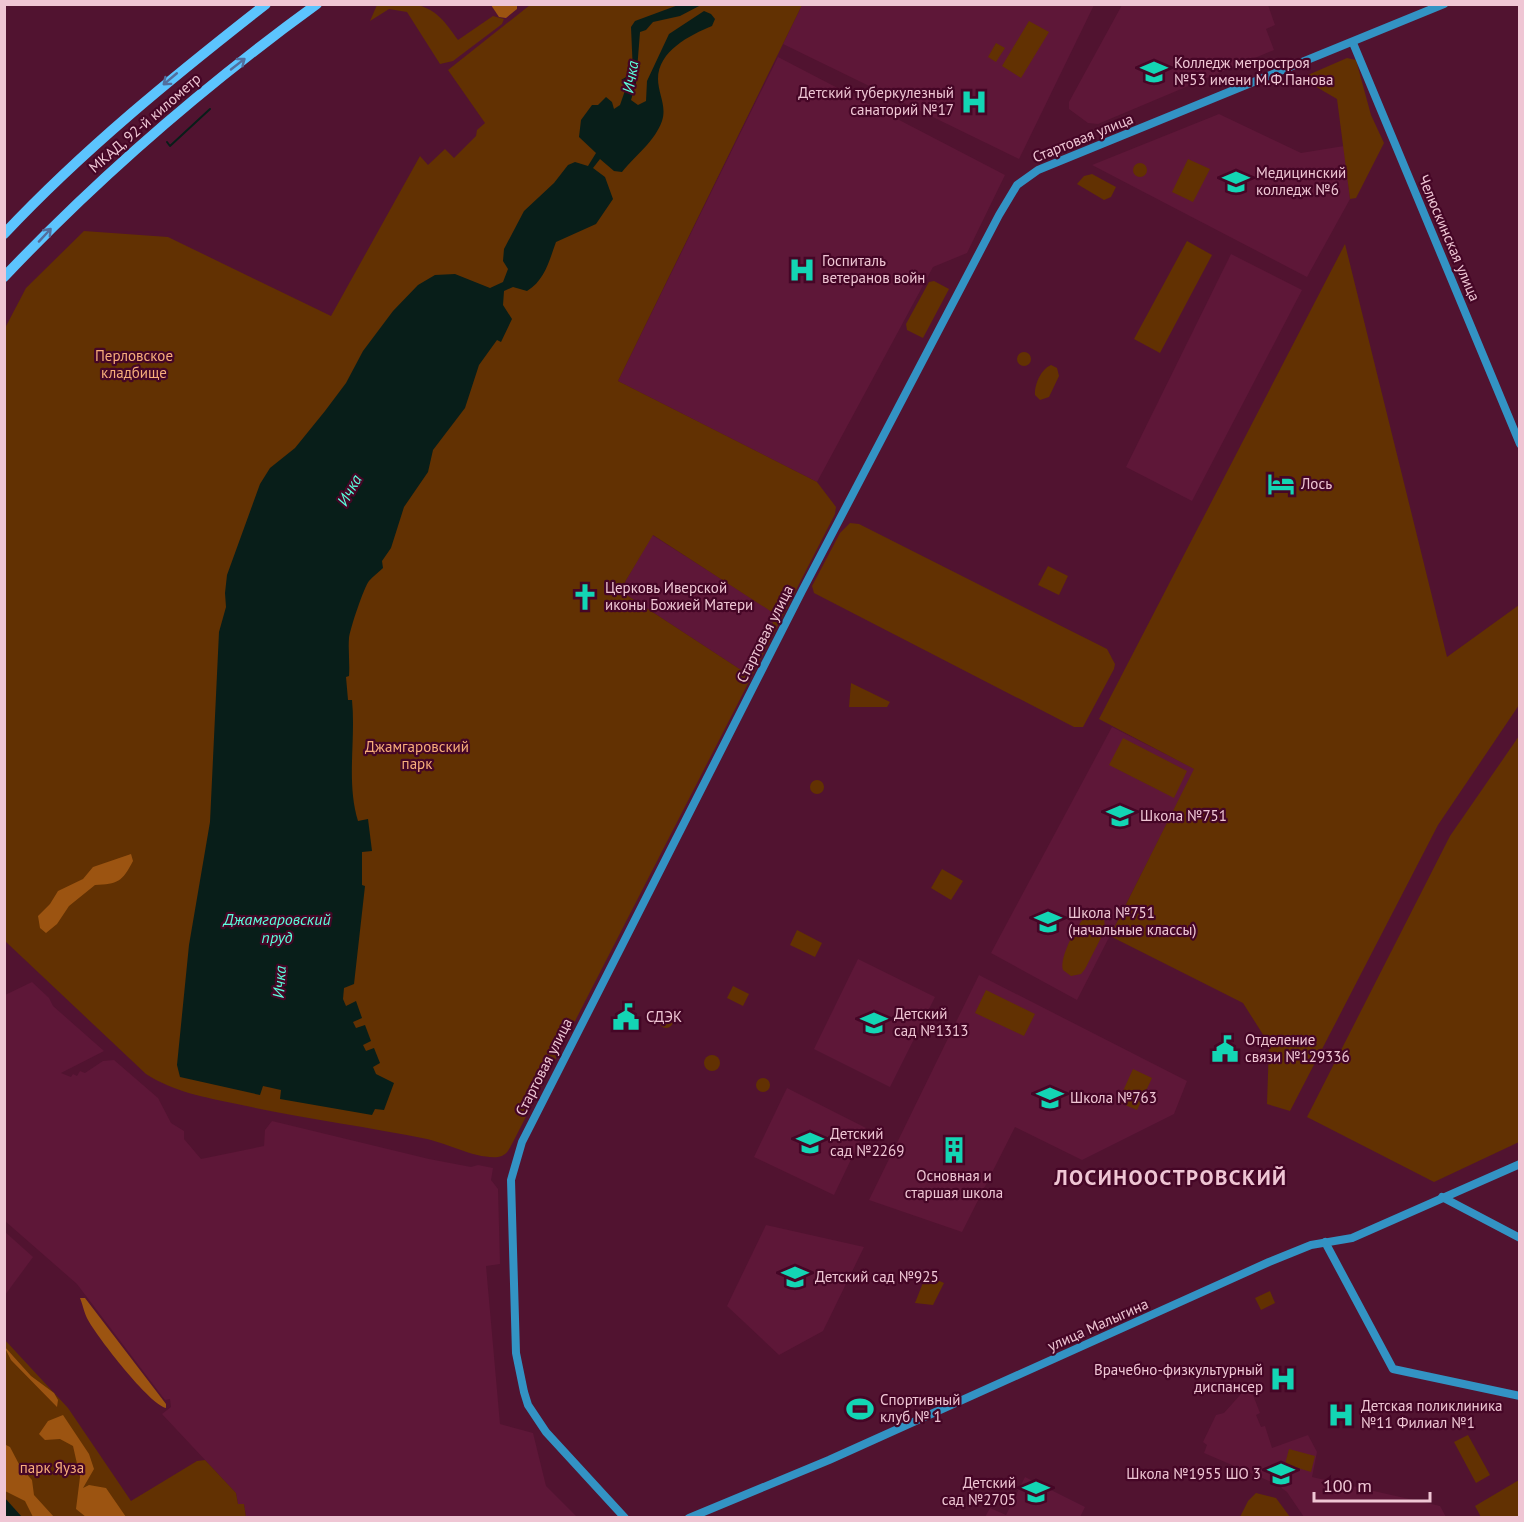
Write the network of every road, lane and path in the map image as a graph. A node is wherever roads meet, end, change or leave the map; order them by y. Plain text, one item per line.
1 (266, 4) edge
2 (317, 4) edge
3 (1444, 4) edge
4 (1353, 43) junction
5 (4, 234) edge
6 (4, 277) edge
7 (1520, 444) edge
8 (1520, 1164) edge
9 (1442, 1197) junction
10 (1520, 1238) edge
11 (1325, 1242) junction
12 (1520, 1396) edge
13 (625, 1518) edge
14 (689, 1518) edge

1 -> 5 highway, МКАД, 92-й километр
6 -> 2 highway, МКАД, 92-й километр
3 - 4 street, Стартовая улица
4 - 7 street, Челюскинская улица
4 - 13 street, Стартовая улица
8 - 9 street, улица Малыгина
9 - 10 street
9 - 11 street, улица Малыгина
11 - 12 street
11 - 14 street, улица Малыгина

